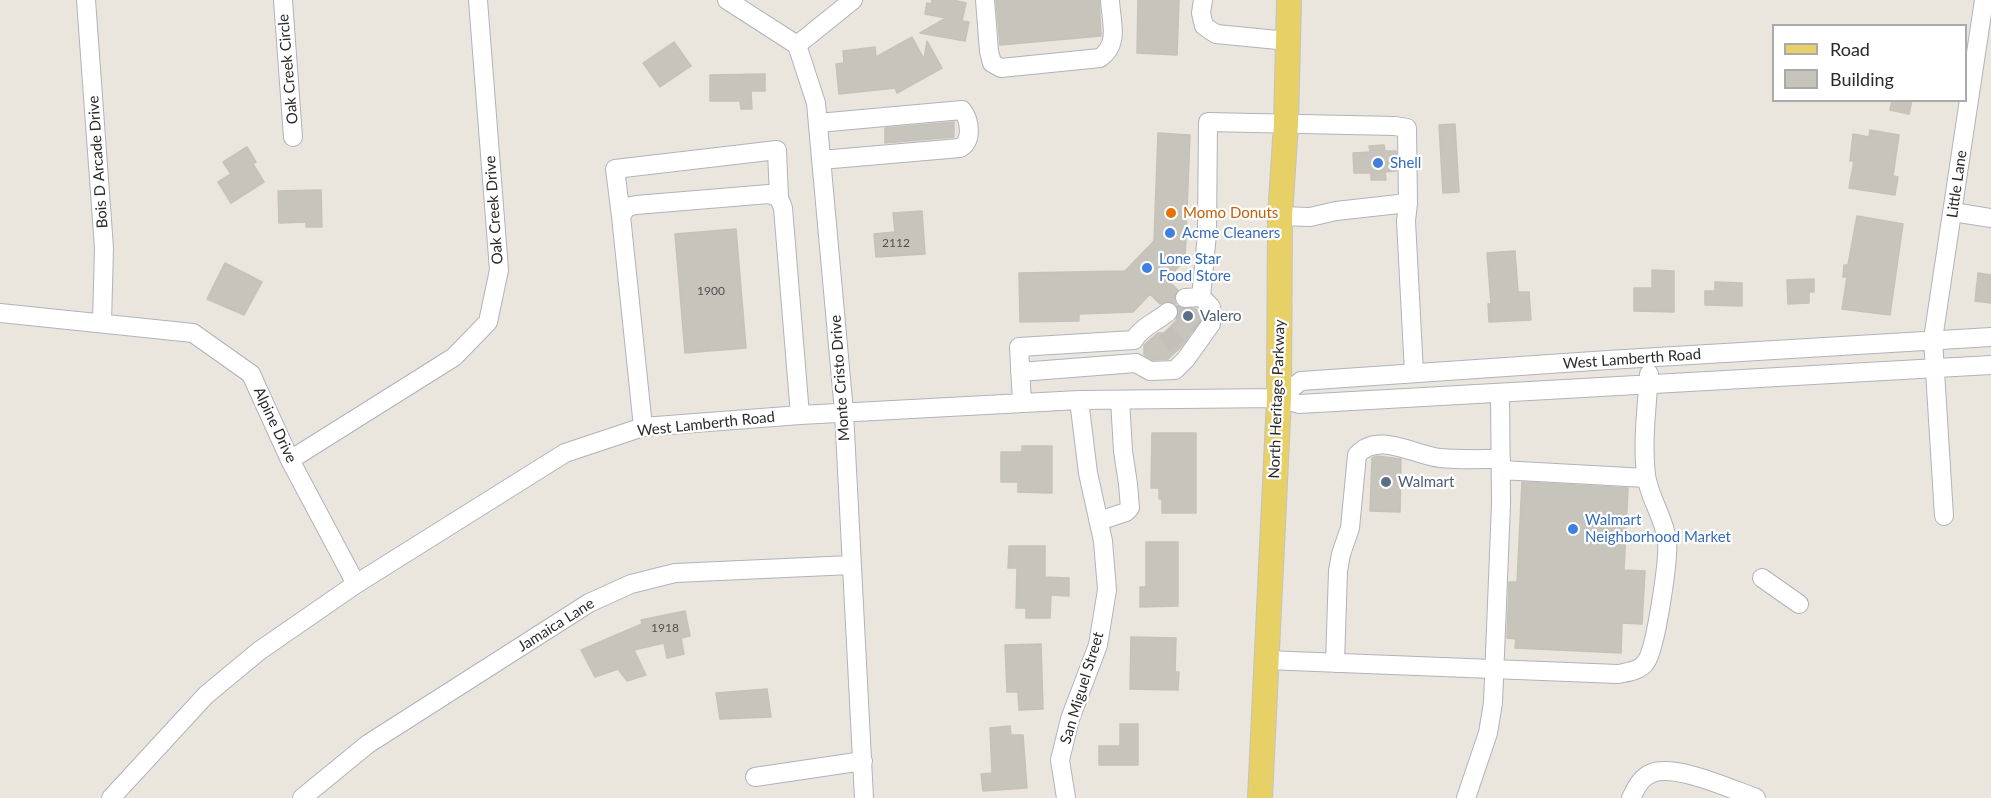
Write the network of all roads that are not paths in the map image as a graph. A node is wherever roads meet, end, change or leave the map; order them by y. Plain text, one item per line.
1 (86, 0) edge
2 (283, 0) edge
3 (478, 0) edge
4 (727, 0) edge
5 (853, 0) edge
6 (985, 0) edge
7 (1110, 0) edge
8 (1203, 0) edge
9 (1289, 0) edge
10 (1984, 0) edge
11 (1288, 40) junction
12 (797, 45) junction
13 (818, 123) junction
14 (1286, 124) junction
15 (293, 137) dead end
16 (822, 160) junction
17 (779, 198) junction
18 (1408, 202) junction
19 (1953, 212) junction
20 (621, 216) junction
21 (1280, 216) junction
22 (1991, 218) edge
23 (0, 313) edge
24 (1163, 322) dead end
25 (102, 323) junction
26 (1991, 337) edge
27 (1933, 339) junction
28 (1134, 340) junction
29 (1649, 357) junction
30 (1180, 359) junction
31 (1136, 363) junction
32 (1991, 365) edge
33 (1936, 369) junction
34 (1020, 372) junction
35 (1414, 374) junction
36 (1648, 385) junction
37 (1500, 393) junction
38 (1279, 398) junction
39 (1179, 399) junction
40 (1079, 400) junction
41 (1120, 400) junction
42 (1022, 403) junction
43 (844, 412) junction
44 (800, 415) junction
45 (643, 428) junction
46 (290, 460) junction
47 (1501, 464) junction
48 (1646, 478) junction
49 (1944, 516) dead end
50 (1099, 521) junction
51 (851, 565) junction
52 (1762, 578) dead end
53 (356, 584) junction
54 (1799, 604) dead end
55 (1266, 660) junction
56 (1335, 663) junction
57 (1495, 669) junction
58 (863, 761) junction
59 (755, 777) dead end
60 (121, 795) edge
61 (302, 798) edge
62 (864, 798) edge
63 (1066, 798) edge
64 (1260, 798) edge
65 (1466, 798) edge
66 (1631, 798) edge
67 (1756, 798) edge

1 - 25 street, Bois D Arcade Drive
2 - 15 street, Oak Creek Circle
3 - 46 street, Oak Creek Drive
4 - 12 street
5 - 12 street
6 - 7 street
8 - 11 street
9 - 11 main road, North Heritage Parkway
10 - 19 street, Little Lane
11 - 14 main road, North Heritage Parkway
12 - 13 street, Monte Cristo Drive
13 - 16 street, Monte Cristo Drive
13 - 16 street
14 - 18 street
14 - 21 main road, North Heritage Parkway
14 - 30 street
16 - 43 street, Monte Cristo Drive
17 - 20 street
17 - 20 street
17 - 44 street
18 - 21 street
18 - 35 street
19 - 22 street
19 - 27 street, Little Lane
20 - 45 street
21 - 38 main road, North Heritage Parkway
23 - 25 street, Alpine Drive
24 - 28 street
25 - 46 street, Alpine Drive
26 - 27 street, West Lamberth Road
27 - 29 street, West Lamberth Road
27 - 33 street, Little Lane
28 - 31 street
28 - 34 street
29 - 35 street, West Lamberth Road
29 - 36 street
30 - 31 street
30 - 39 street
31 - 34 street
32 - 33 street, West Lamberth Road
33 - 36 street, West Lamberth Road
33 - 49 street, Little Lane
34 - 42 street
35 - 38 street, West Lamberth Road
36 - 37 street, West Lamberth Road
36 - 48 street
37 - 38 street, West Lamberth Road
37 - 47 street
38 - 39 street, West Lamberth Road
38 - 55 main road, North Heritage Parkway
39 - 41 street, West Lamberth Road
40 - 41 street, West Lamberth Road
40 - 42 street, West Lamberth Road
40 - 50 street, San Miguel Street
41 - 50 street
42 - 43 street, West Lamberth Road
43 - 44 street, West Lamberth Road
43 - 51 street, Monte Cristo Drive
44 - 45 street, West Lamberth Road
45 - 53 street, West Lamberth Road
46 - 53 street, Alpine Drive
47 - 48 street
47 - 56 street
47 - 57 street
48 - 57 street
50 - 63 street, San Miguel Street
51 - 58 street, Monte Cristo Drive
51 - 61 street, Jamaica Lane
52 - 54 street
53 - 60 street, West Lamberth Road
55 - 56 street
55 - 64 main road, North Heritage Parkway
56 - 57 street
57 - 65 street
58 - 59 street
58 - 62 street, Monte Cristo Drive
66 - 67 street

